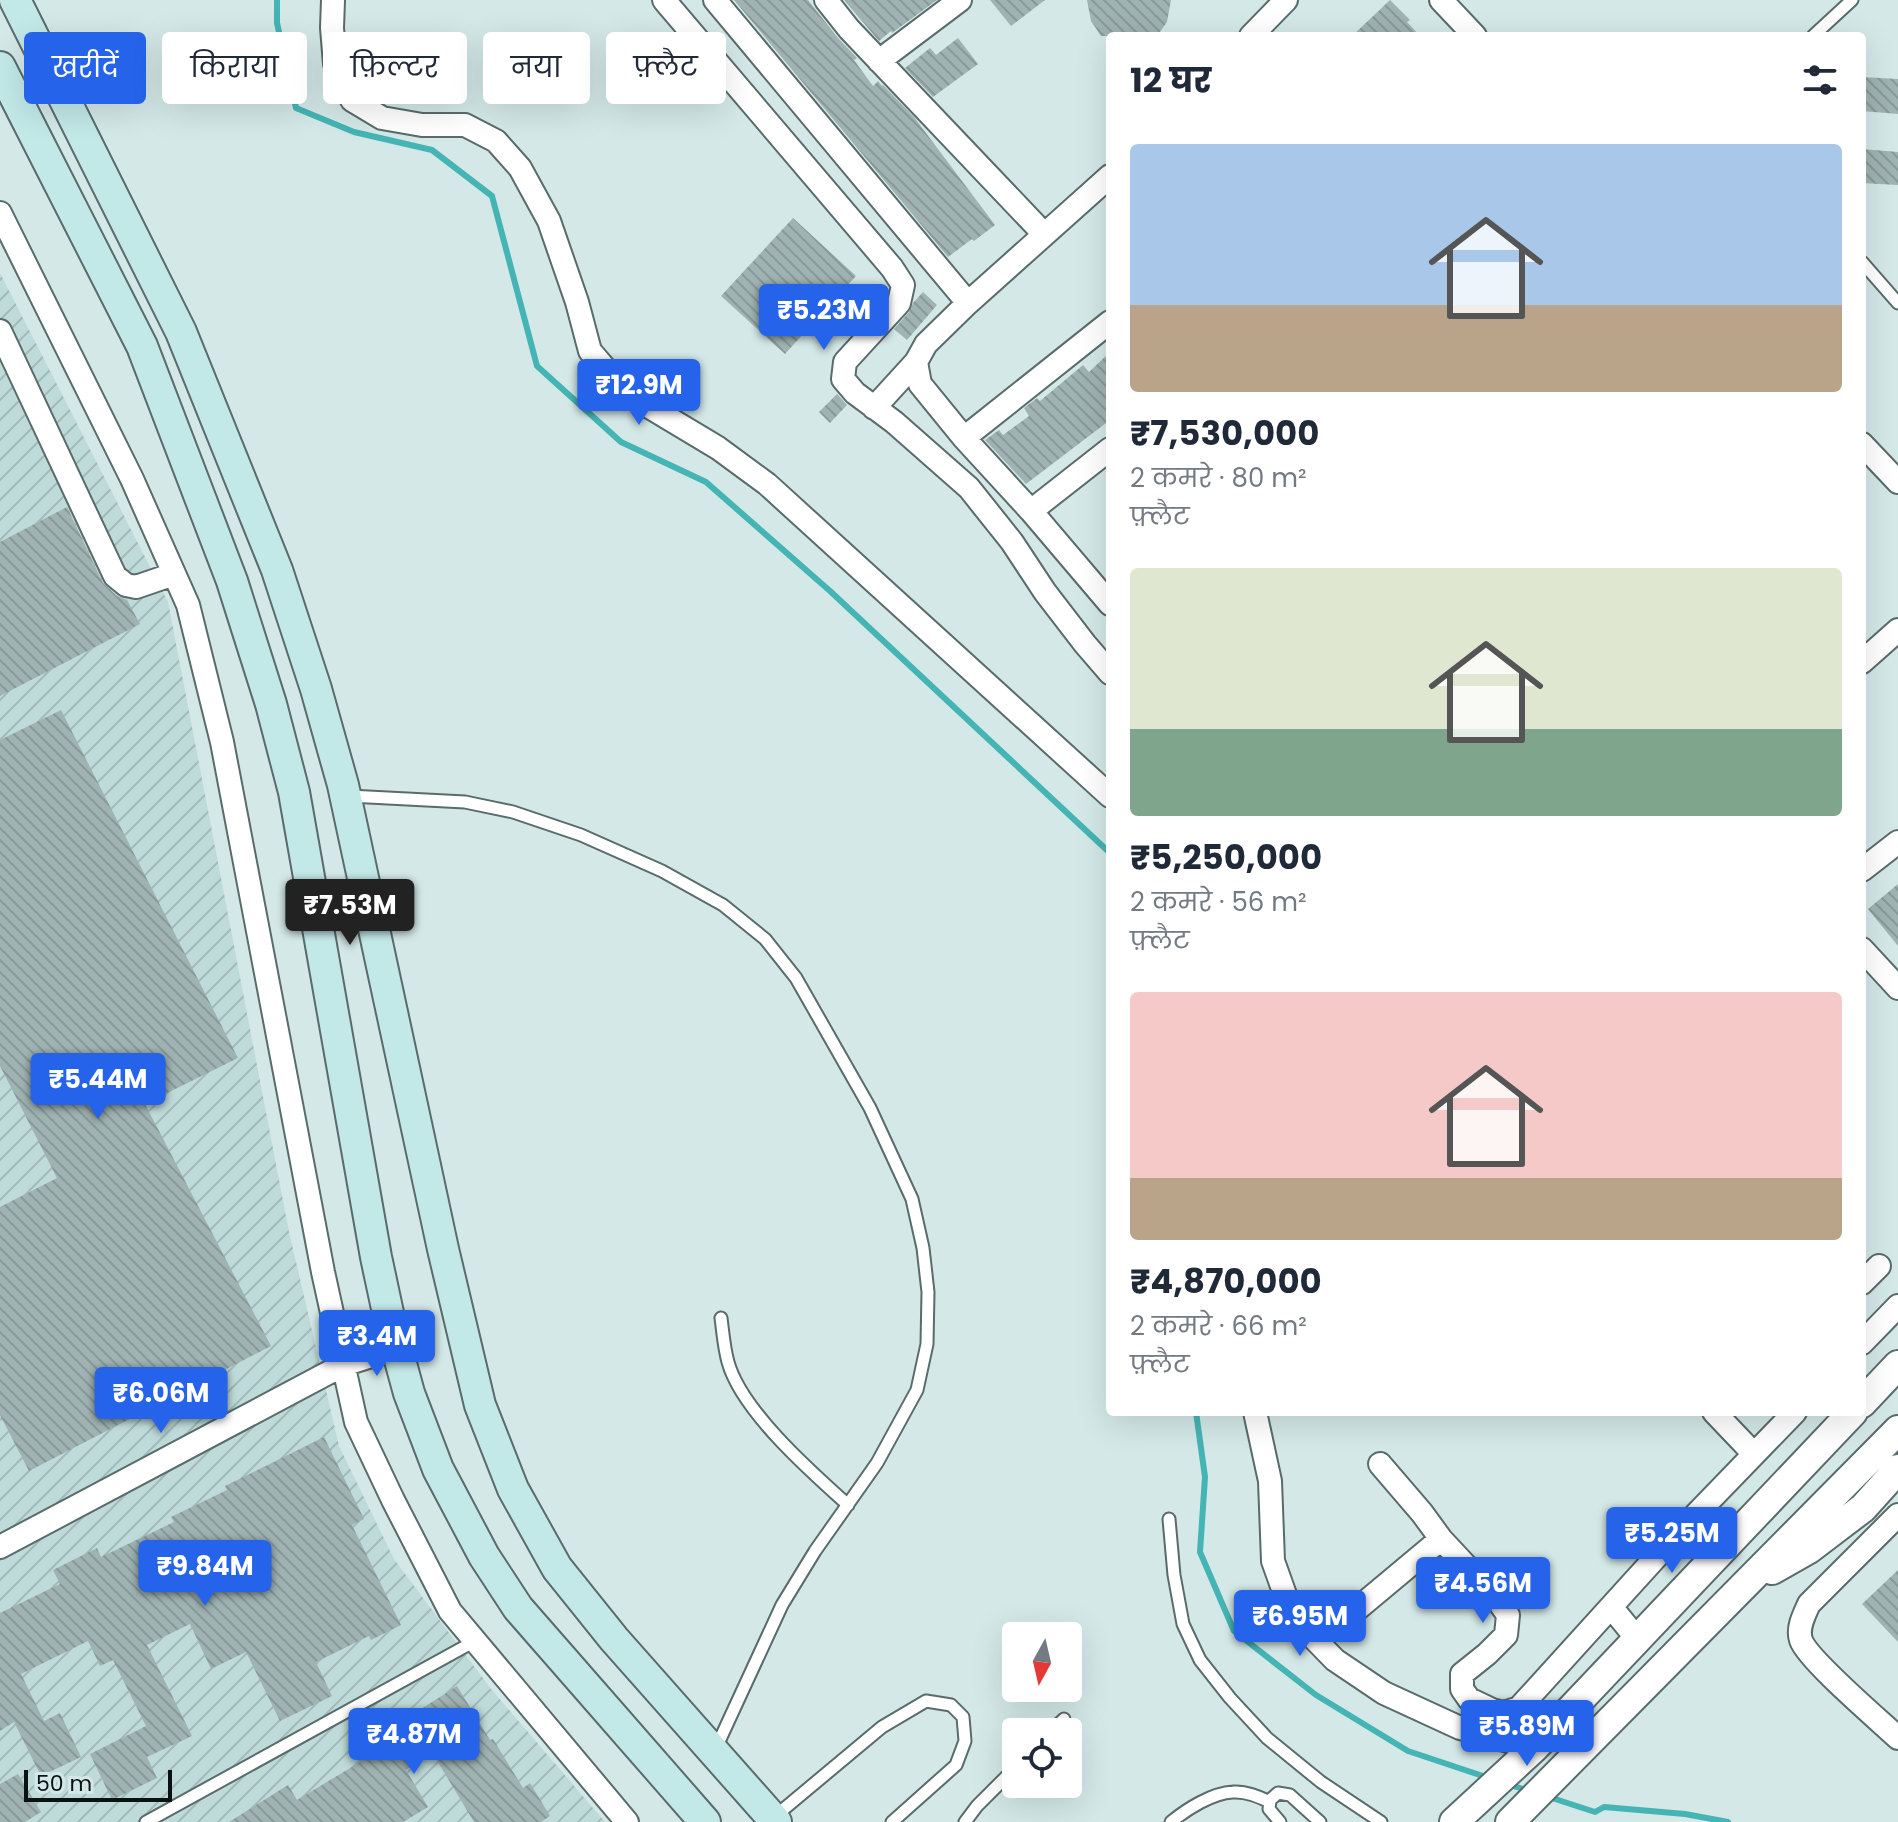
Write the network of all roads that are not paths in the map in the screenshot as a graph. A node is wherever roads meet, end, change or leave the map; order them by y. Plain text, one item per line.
1 (15, 0) edge
2 (333, 0) edge
3 (664, 0) edge
4 (715, 0) edge
5 (826, 0) edge
6 (960, 0) edge
7 (1286, 0) edge
8 (1441, 0) edge
9 (1852, 0) edge
10 (1255, 32) edge
11 (1471, 32) edge
12 (1817, 32) edge
13 (879, 61) junction
14 (0, 67) edge
15 (1106, 180) edge
16 (0, 213) edge
17 (1044, 234) junction
18 (1866, 267) edge
19 (968, 303) junction
20 (1898, 303) edge
21 (1106, 325) edge
22 (0, 331) edge
23 (916, 362) junction
24 (874, 408) junction
25 (964, 438) junction
26 (1866, 448) edge
27 (1106, 452) edge
28 (1898, 482) edge
29 (1031, 511) junction
30 (174, 574) junction
31 (1106, 589) edge
32 (1898, 630) edge
33 (1866, 658) edge
34 (1106, 668) edge
35 (1106, 792) edge
36 (345, 796) junction
37 (1898, 842) edge
38 (1866, 867) edge
39 (1866, 953) edge
40 (1898, 988) edge
41 (1879, 1266) dead end
42 (1866, 1279) edge
43 (1898, 1306) edge
44 (721, 1318) dead end
45 (1866, 1339) edge
46 (396, 1348) junction
47 (343, 1365) junction
48 (1898, 1365) edge
49 (1866, 1399) edge
50 (1256, 1416) edge
51 (1718, 1416) edge
52 (1791, 1416) edge
53 (1849, 1416) edge
54 (1898, 1430) edge
55 (1754, 1454) junction
56 (1380, 1464) dead end
57 (1898, 1469) edge
58 (848, 1505) junction
59 (1898, 1515) edge
60 (1169, 1519) dead end
61 (1441, 1539) junction
62 (0, 1547) edge
63 (1753, 1576) junction
64 (1612, 1608) junction
65 (1344, 1620) dead end
66 (476, 1640) junction
67 (1638, 1640) junction
68 (1898, 1738) edge
69 (714, 1752) junction
70 (1528, 1753) junction
71 (1002, 1781) edge
72 (1270, 1802) junction
73 (774, 1820) edge
74 (146, 1822) edge
75 (627, 1822) edge
76 (705, 1822) edge
77 (892, 1822) edge
78 (965, 1822) edge
79 (1171, 1822) edge
80 (1280, 1822) edge
81 (1320, 1822) edge
82 (1381, 1822) edge
83 (1455, 1822) edge
84 (1510, 1822) edge

1 - 36 main road
2 - 35 street
3 - 24 street
4 - 19 street
5 - 13 street
6 - 13 street
7 - 10 street
8 - 11 street
9 - 12 lane
13 - 17 street
14 - 46 main road
15 - 17 street
16 - 30 street
17 - 19 street
18 - 20 lane
19 - 23 street
21 - 25 street
22 - 30 street
23 - 24 street
23 - 25 street
24 - 34 street
25 - 29 street
26 - 28 street
27 - 29 street
29 - 31 street
30 - 47 street
32 - 33 street
36 - 58 lane
36 - 69 main road
37 - 38 street
39 - 40 street
41 - 42 street
43 - 45 street
44 - 58 lane
46 - 47 street
46 - 76 main road
47 - 62 street
47 - 66 street
48 - 49 street
50 - 70 street
51 - 55 street
52 - 55 street
53 - 67 street
54 - 63 street
55 - 64 street
56 - 61 street
57 - 63 street
58 - 69 lane
59 - 68 street
60 - 82 lane
61 - 64 street
61 - 65 street
63 - 84 street
64 - 67 street
66 - 74 lane
66 - 75 street
67 - 70 street
69 - 73 main road
70 - 83 street
71 - 78 lane
72 - 79 lane
72 - 80 lane
72 - 81 lane
73 - 77 lane

